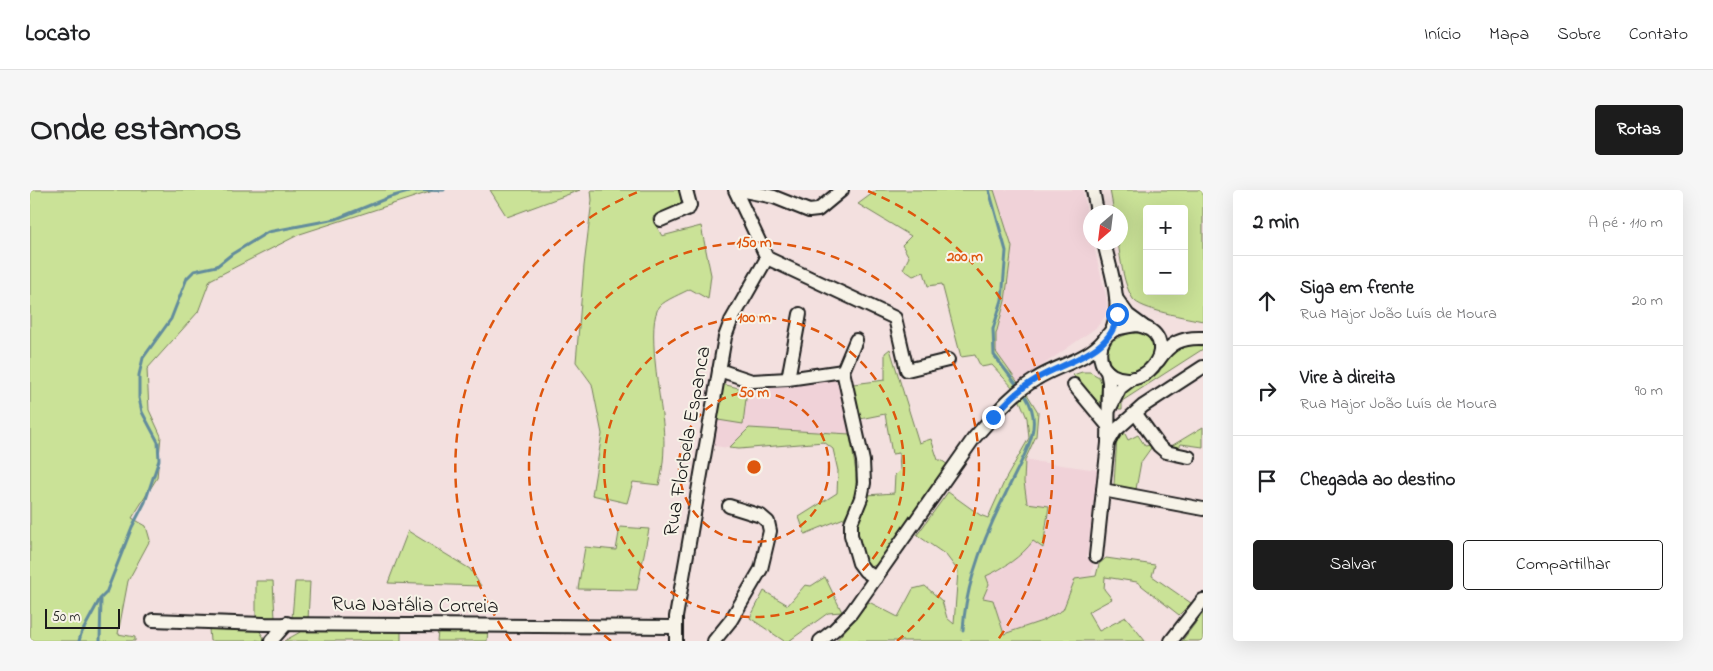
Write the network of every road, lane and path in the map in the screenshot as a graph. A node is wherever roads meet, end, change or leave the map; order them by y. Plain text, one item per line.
1 (686, 190) edge
2 (735, 190) edge
3 (739, 190) edge
4 (842, 190) edge
5 (1093, 190) edge
6 (1096, 205) edge
7 (661, 220) dead end
8 (1106, 250) edge
9 (767, 258) junction
10 (1116, 298) junction
11 (800, 314) dead end
12 (1145, 328) junction
13 (1107, 337) junction
14 (1203, 338) edge
15 (856, 340) dead end
16 (1179, 340) junction
17 (948, 360) dead end
18 (1158, 361) junction
19 (1203, 367) edge
20 (1105, 369) junction
21 (719, 370) junction
22 (1056, 370) junction
23 (843, 371) junction
24 (1133, 378) junction
25 (788, 379) junction
26 (1074, 385) dead end
27 (1109, 410) junction
28 (1136, 414) junction
29 (1108, 426) junction
30 (1108, 443) junction
31 (1190, 457) dead end
32 (1103, 490) junction
33 (729, 506) dead end
34 (1203, 509) edge
35 (1096, 556) dead end
36 (876, 578) junction
37 (1203, 600) edge
38 (153, 620) dead end
39 (287, 623) junction
40 (676, 627) junction
41 (271, 641) edge
42 (676, 641) edge
43 (714, 641) edge
44 (820, 641) edge
45 (1171, 641) edge

1 - 7 street
2 - 9 street
3 - 4 street
5 - 6 street
8 - 10 street
9 - 17 street
9 - 21 street, Rua Florbela Espanca
10 - 12 street
10 - 13 street
11 - 25 street
12 - 13 street
12 - 16 street
12 - 18 street
13 - 20 street
13 - 22 street
14 - 16 street
15 - 23 street
16 - 18 street
18 - 24 street
19 - 28 street
20 - 22 street
20 - 24 street
20 - 27 street
21 - 25 street
21 - 40 street, Rua Florbela Espanca
22 - 36 street
23 - 25 street
23 - 36 street
24 - 27 street
26 - 29 street
27 - 29 street
28 - 30 street
28 - 31 street
29 - 30 street
30 - 32 street
32 - 34 street
32 - 35 street
33 - 43 street
36 - 44 street
37 - 45 street
38 - 39 street, Rua Natália Correia
39 - 40 street, Rua Natália Correia
39 - 41 street
40 - 42 street, Rua Florbela Espanca

